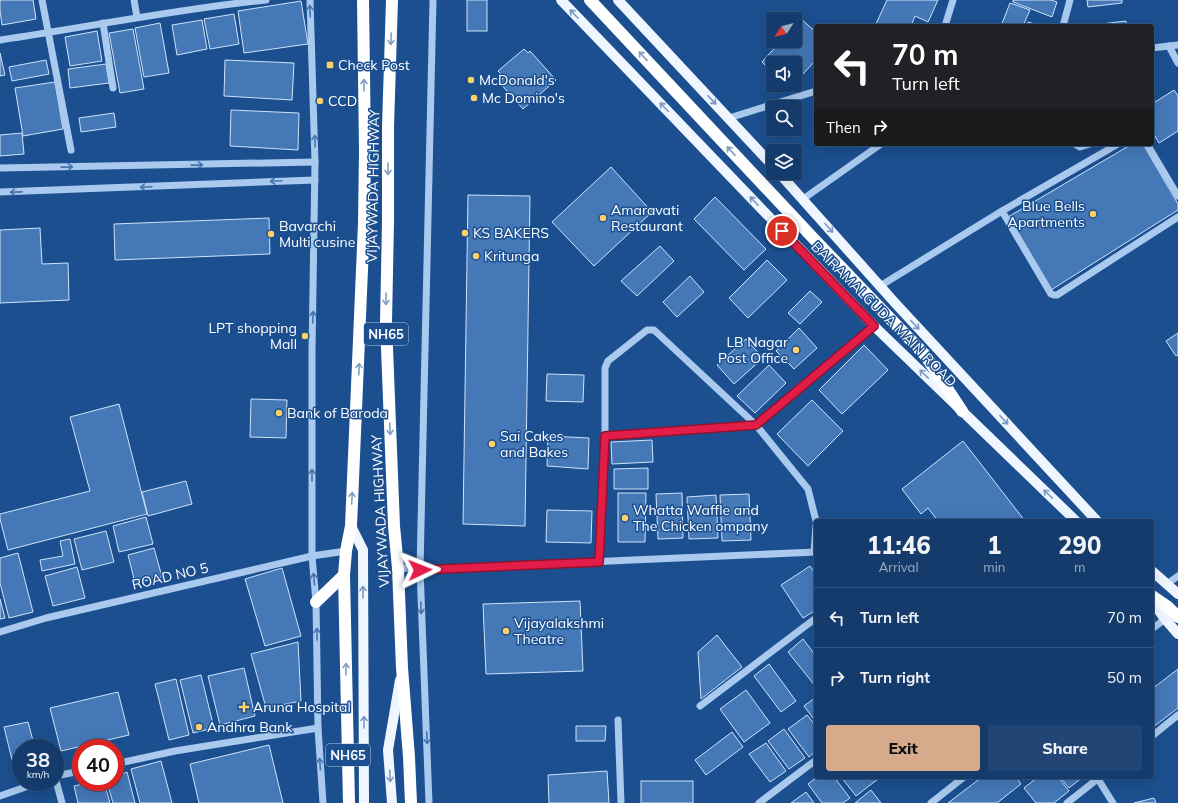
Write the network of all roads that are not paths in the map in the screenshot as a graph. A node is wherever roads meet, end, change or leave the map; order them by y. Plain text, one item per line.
1 (42, 0) edge
2 (134, 0) edge
3 (266, 0) edge
4 (310, 0) edge
5 (363, 0) edge
6 (392, 0) edge
7 (433, 0) edge
8 (561, 0) edge
9 (590, 0) edge
10 (618, 0) edge
11 (953, 0) edge
12 (1070, 0) edge
13 (230, 2) edge
14 (137, 17) junction
15 (103, 23) junction
16 (946, 24) edge
17 (1064, 24) edge
18 (49, 33) junction
19 (0, 40) edge
20 (1178, 45) edge
21 (1169, 46) junction
22 (1154, 48) edge
23 (1178, 63) edge
24 (113, 88) dead end
25 (814, 92) edge
26 (729, 118) junction
27 (878, 146) edge
28 (1115, 146) edge
29 (1148, 146) edge
30 (71, 150) dead end
31 (766, 158) edge
32 (315, 162) junction
33 (0, 168) edge
34 (315, 180) junction
35 (785, 180) edge
36 (0, 192) edge
37 (1178, 196) edge
38 (803, 199) junction
39 (1002, 211) junction
40 (1178, 217) edge
41 (880, 286) junction
42 (874, 326) junction
43 (962, 411) junction
44 (756, 425) junction
45 (605, 436) junction
46 (815, 519) edge
47 (1074, 519) edge
48 (1095, 519) edge
49 (351, 526) junction
50 (346, 551) junction
51 (814, 552) edge
52 (312, 556) junction
53 (599, 562) junction
54 (398, 568) junction
55 (420, 570) junction
56 (1154, 573) edge
57 (344, 575) junction
58 (1178, 576) edge
59 (1167, 584) junction
60 (1178, 594) edge
61 (1154, 597) edge
62 (316, 602) junction
63 (1154, 604) edge
64 (1178, 617) edge
65 (1165, 619) junction
66 (814, 620) edge
67 (1154, 628) edge
68 (0, 632) edge
69 (1178, 634) edge
70 (402, 668) junction
71 (700, 706) dead end
72 (1178, 715) edge
73 (618, 720) dead end
74 (318, 728) junction
75 (1154, 734) edge
76 (124, 762) edge
77 (814, 762) edge
78 (961, 779) edge
79 (1098, 779) edge
80 (1100, 779) edge
81 (14, 791) edge
82 (59, 791) edge
83 (0, 796) edge
84 (62, 803) edge
85 (323, 803) edge
86 (349, 803) edge
87 (364, 803) edge
88 (392, 803) edge
89 (411, 803) edge
90 (429, 803) edge
91 (621, 803) edge
92 (759, 803) edge
93 (931, 803) edge
94 (1067, 803) edge
95 (1113, 803) edge

1 - 18 street
2 - 14 street
3 - 13 street
32 -> 4 street
49 -> 5 highway, VIJAYWADA HIGHWAY / NH65
6 -> 54 highway, VIJAYWADA HIGHWAY / NH65
7 - 55 street
42 -> 8 main road, BAIRAMALGUDA MAIN ROAD
43 -> 9 highway
10 -> 26 main road
11 - 16 street
12 - 17 street
13 - 14 street
14 - 15 street
15 - 18 street
15 - 24 street
18 - 19 street
18 - 30 street
20 - 21 street
21 - 22 street
21 - 23 street
25 - 26 street
26 - 31 main road
27 - 38 street
28 - 39 street
29 - 37 street
33 -> 32 street
32 - 34 street
34 -> 36 street
52 -> 34 street
35 - 38 main road
38 -> 41 main road
39 - 40 street
39 - 41 street
41 -> 48 main road
43 -> 42 main road, BAIRAMALGUDA MAIN ROAD
42 - 44 street
47 -> 43 main road, BAIRAMALGUDA MAIN ROAD
44 - 45 street
44 - 45 street
44 - 46 street
45 - 53 street
49 - 50 highway, VIJAYWADA HIGHWAY / NH65
87 -> 49 main road, VIJAYWADA HIGHWAY
50 - 52 street, ROAD NO 5
50 - 57 highway, VIJAYWADA HIGHWAY / NH65
51 - 53 street
62 -> 52 street
52 - 68 street, ROAD NO 5
53 - 55 street
54 - 55 street
54 - 70 highway, VIJAYWADA HIGHWAY / NH65
55 -> 90 street
56 - 59 main road
57 - 62 highway
86 -> 57 highway, NH65
58 - 59 street
59 - 60 main road
61 - 64 highway
74 -> 62 street
63 - 65 main road
65 - 67 street
65 - 69 main road
66 - 71 street
70 -> 88 main road, VIJAYWADA HIGHWAY
70 - 89 highway, NH65
72 - 75 street
73 - 91 street
74 - 76 street
85 -> 74 street
77 - 92 street
78 - 93 street
79 - 94 street
80 - 95 street
81 - 83 street
82 - 84 street

